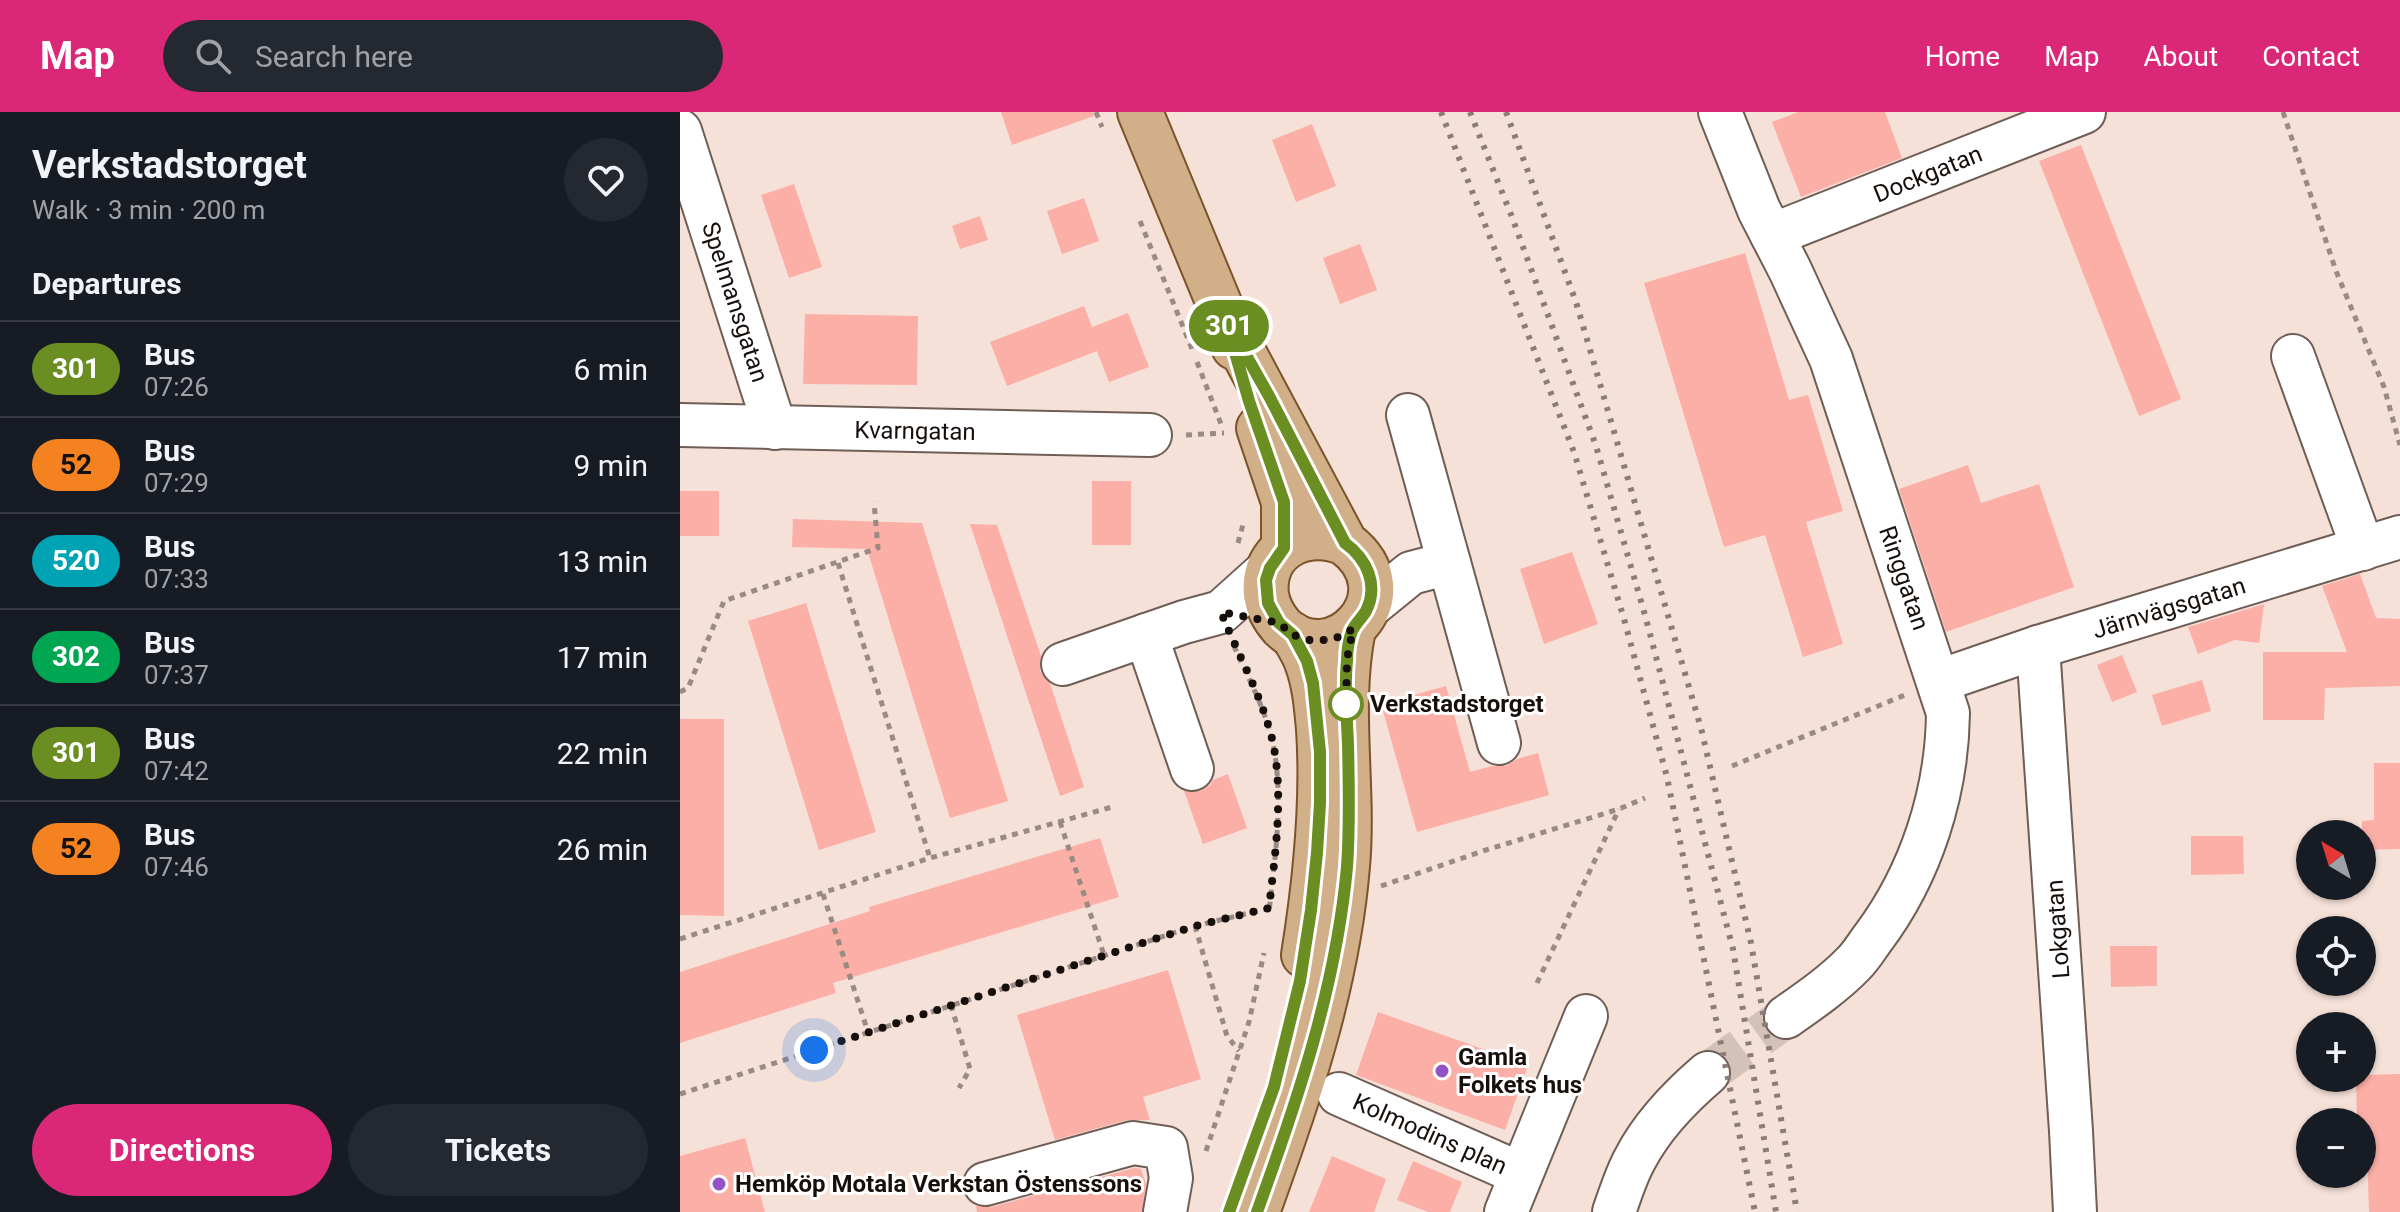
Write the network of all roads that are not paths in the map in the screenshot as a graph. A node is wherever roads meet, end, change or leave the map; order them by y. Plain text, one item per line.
1 (1140, 112) edge
2 (1720, 112) edge
3 (2084, 112) edge
4 (680, 131) edge
5 (1772, 235) junction
6 (1225, 318) junction
7 (2293, 356) dead end
8 (1408, 415) dead end
9 (680, 425) edge
10 (775, 428) junction
11 (1150, 435) dead end
12 (2382, 543) edge
13 (1354, 551) junction
14 (1262, 557) junction
15 (1430, 568) junction
16 (1221, 612) junction
17 (1360, 619) junction
18 (1286, 629) junction
19 (1146, 635) junction
20 (2038, 647) junction
21 (1063, 664) dead end
22 (1939, 681) junction
23 (1499, 743) dead end
24 (1192, 769) dead end
25 (1586, 1016) dead end
26 (1786, 1017) tunnel mouth
27 (1708, 1073) tunnel mouth
28 (1339, 1094) dead end
29 (1521, 1174) junction
30 (985, 1184) dead end
31 (2070, 1208) edge
32 (1165, 1212) edge
33 (1229, 1212) edge
34 (1257, 1212) edge
35 (1506, 1212) edge
36 (1614, 1212) edge

1 - 6 main road
2 - 5 street, Ringgatan
3 - 5 street, Dockgatan
4 - 10 street, Spelmansgatan
5 - 22 street, Ringgatan
6 - 13 main road
6 - 14 main road
7 - 12 street
8 - 15 street
9 - 10 street, Kvarngatan
10 - 11 street, Kvarngatan
12 - 20 street, Järnvägsgatan
13 - 14 main road
13 - 15 street
13 - 17 main road
14 - 16 street
14 - 18 main road
15 - 17 street
15 - 23 street
16 - 18 street
16 - 19 street
17 - 18 main road
17 - 34 main road
18 - 33 main road
19 - 21 street
19 - 24 street
20 - 22 street, Järnvägsgatan
20 - 31 street, Lokgatan
22 - 26 street, Ringgatan
25 - 29 street
27 - 36 street
28 - 29 street, Kolmodins plan
29 - 35 street
30 - 32 street

